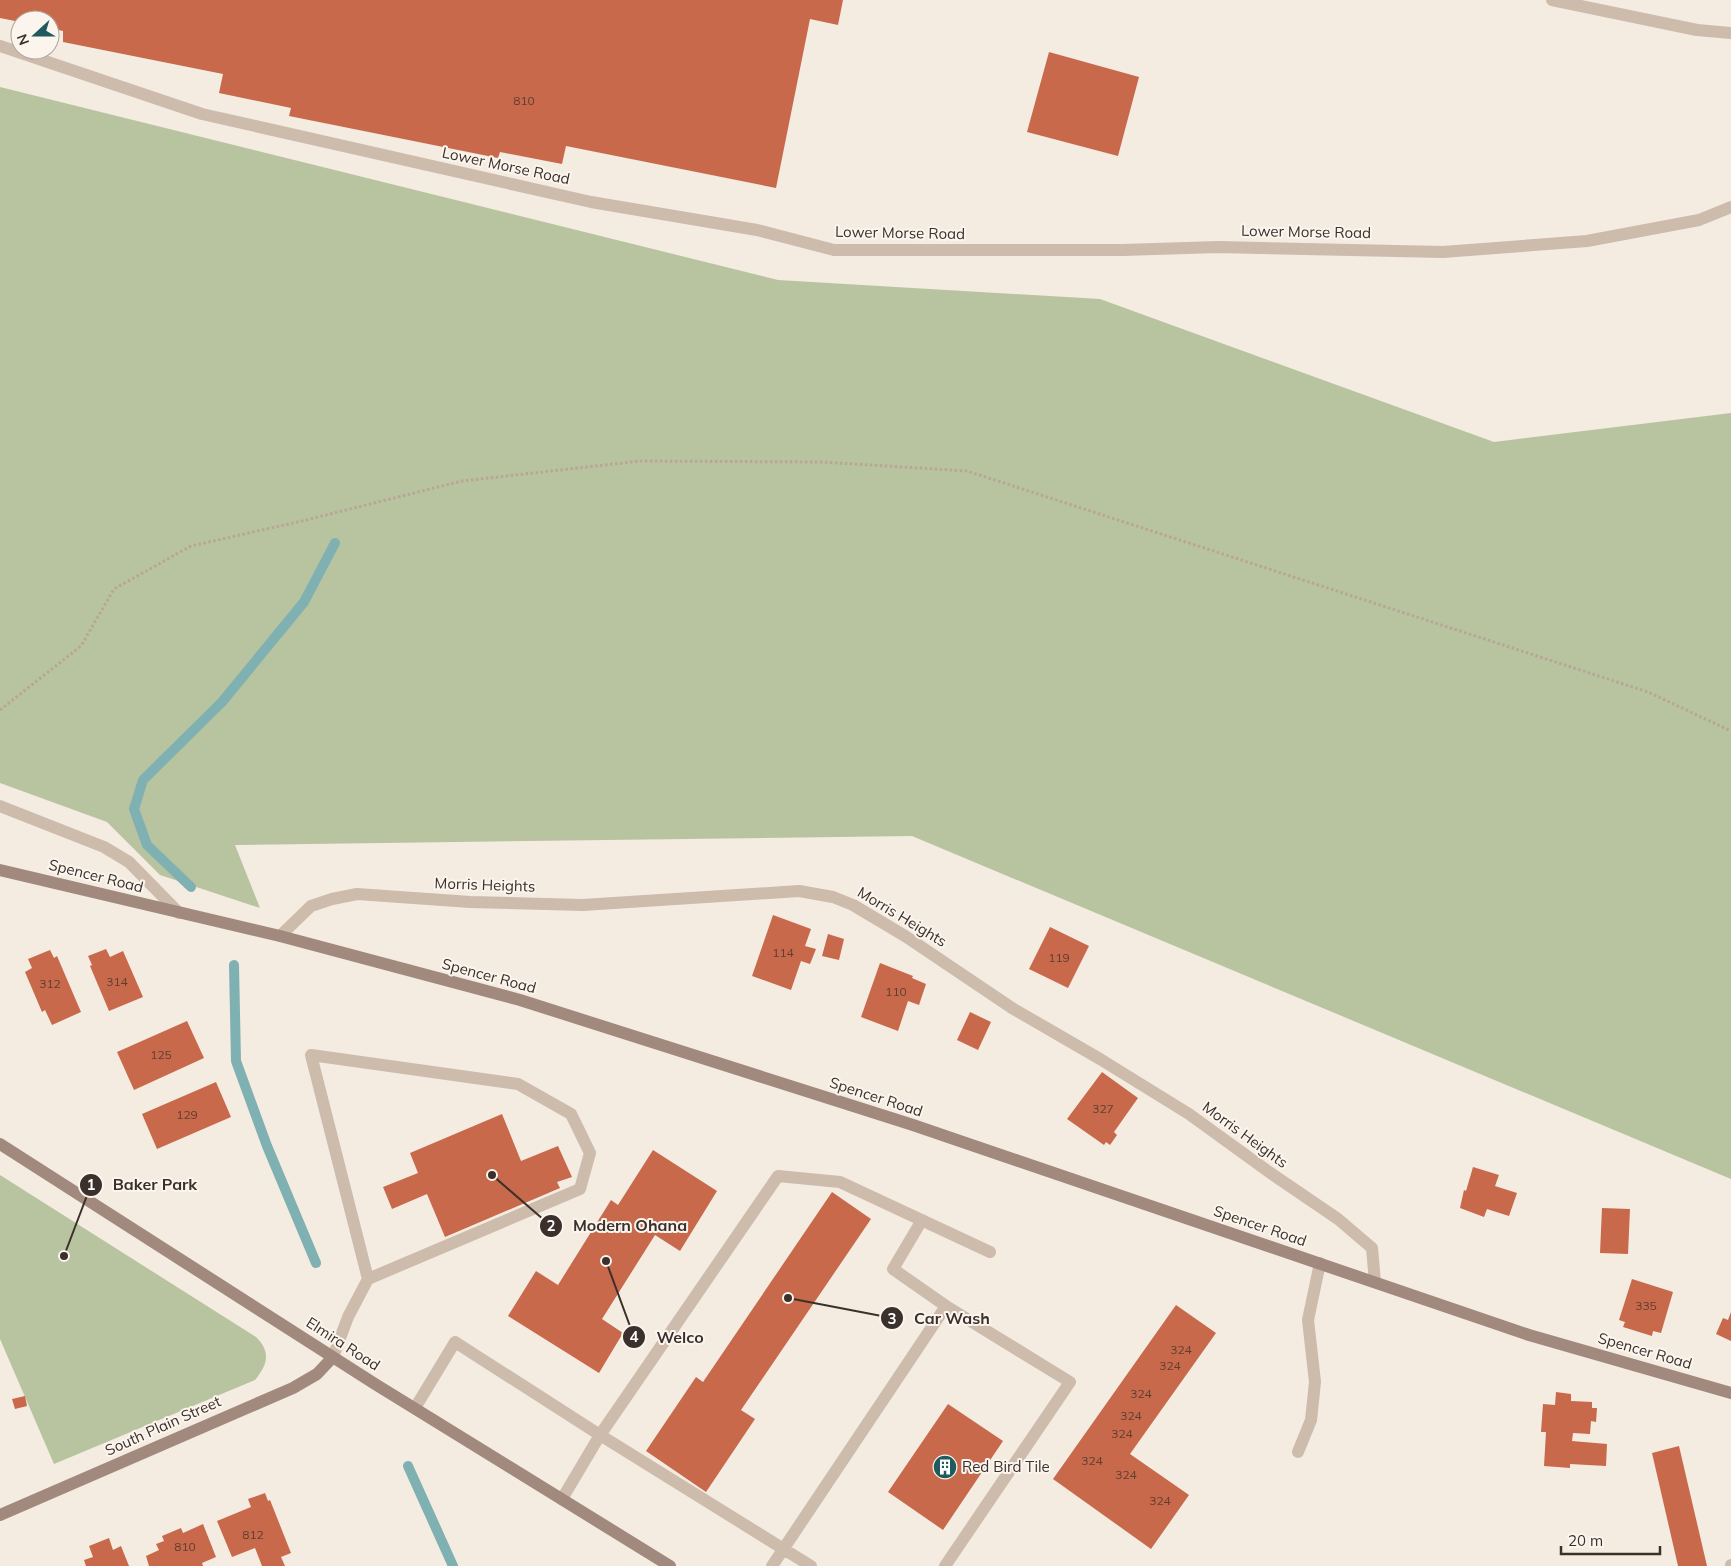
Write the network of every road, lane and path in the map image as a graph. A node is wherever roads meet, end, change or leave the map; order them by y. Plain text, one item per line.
1 (1552, 0) edge
2 (1731, 33) edge
3 (0, 46) edge
4 (1731, 206) edge
5 (0, 710) edge
6 (1731, 731) edge
7 (0, 806) edge
8 (0, 870) edge
9 (179, 913) junction
10 (280, 936) junction
11 (0, 1144) edge
12 (922, 1220) junction
13 (990, 1252) dead end
14 (1320, 1263) junction
15 (368, 1279) junction
16 (1374, 1282) junction
17 (946, 1306) junction
18 (333, 1356) junction
19 (1731, 1393) edge
20 (415, 1408) junction
21 (600, 1435) junction
22 (1298, 1452) dead end
23 (562, 1499) junction
24 (0, 1515) edge
25 (784, 1549) junction
26 (670, 1566) edge
27 (772, 1566) edge
28 (811, 1566) edge
29 (945, 1566) edge

1 - 2 street
3 - 4 street, Lower Morse Road
5 - 6 path
7 - 9 street
8 - 9 street, Spencer Road
9 - 10 street, Spencer Road
10 - 14 street, Spencer Road
10 - 16 street, Morris Heights
11 - 18 street, Elmira Road
12 - 13 street
12 - 17 street
12 - 21 street
14 - 16 street, Spencer Road
14 - 22 street
15 - 15 street
15 - 18 street
16 - 19 street, Spencer Road
17 - 25 street
17 - 29 street
18 - 20 street, Elmira Road
18 - 24 street, South Plain Street
20 - 21 street
20 - 23 street, Elmira Road
21 - 23 street
21 - 25 street
23 - 26 street, Elmira Road
25 - 27 street
25 - 28 street

